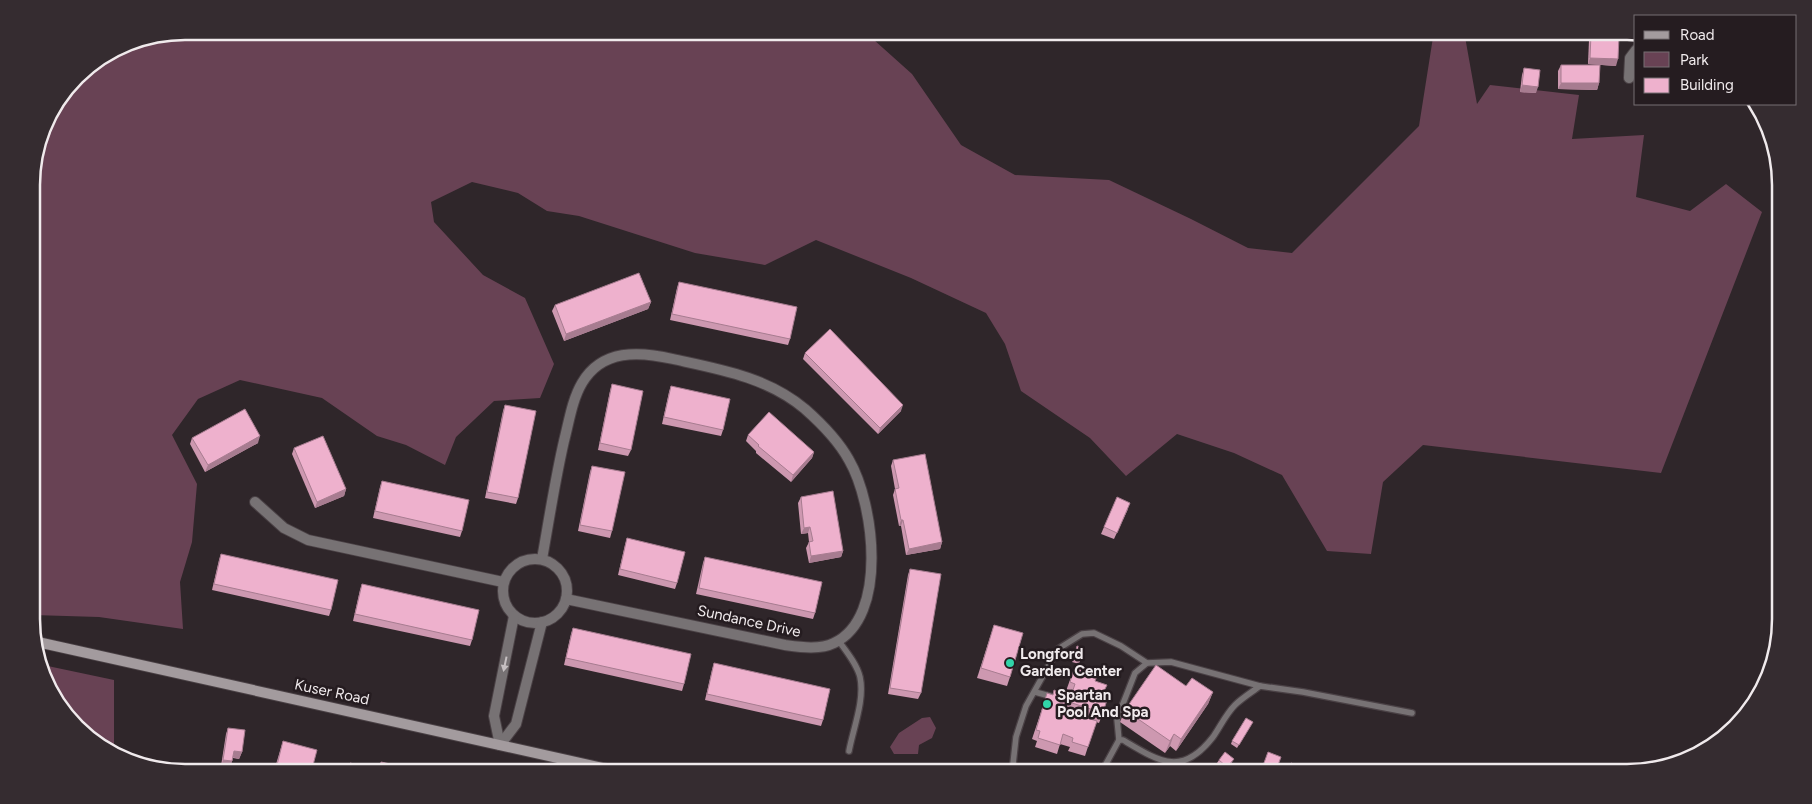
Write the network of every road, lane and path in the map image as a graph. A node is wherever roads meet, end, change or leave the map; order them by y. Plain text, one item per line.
1 (1634, 53) edge
2 (1629, 78) dead end
3 (255, 502) dead end
4 (542, 559) junction
5 (503, 582) junction
6 (566, 599) junction
7 (514, 616) junction
8 (542, 622) junction
9 (838, 640) junction
10 (42, 643) edge
11 (1147, 662) junction
12 (1260, 686) junction
13 (1034, 692) junction
14 (1048, 701) edge
15 (1412, 713) dead end
16 (1119, 740) junction
17 (500, 744) junction
18 (849, 751) dead end
19 (563, 759) junction
20 (562, 764) edge
21 (585, 764) edge
22 (1013, 764) edge
23 (1106, 764) edge

1 - 2 street
3 - 5 street
4 - 5 street
4 - 6 street
4 - 9 street
5 - 7 street
6 - 8 street
6 - 9 street, Sundance Drive
7 - 8 street
7 -> 17 street
8 - 17 street
9 - 18 lane
10 - 17 street, Kuser Road
11 - 12 lane
11 - 13 lane
11 - 16 lane
12 - 15 lane
12 - 16 lane
13 - 14 lane
13 - 22 lane
16 - 23 lane
17 - 19 street, Kuser Road
19 - 20 lane
19 - 21 street, Kuser Road

